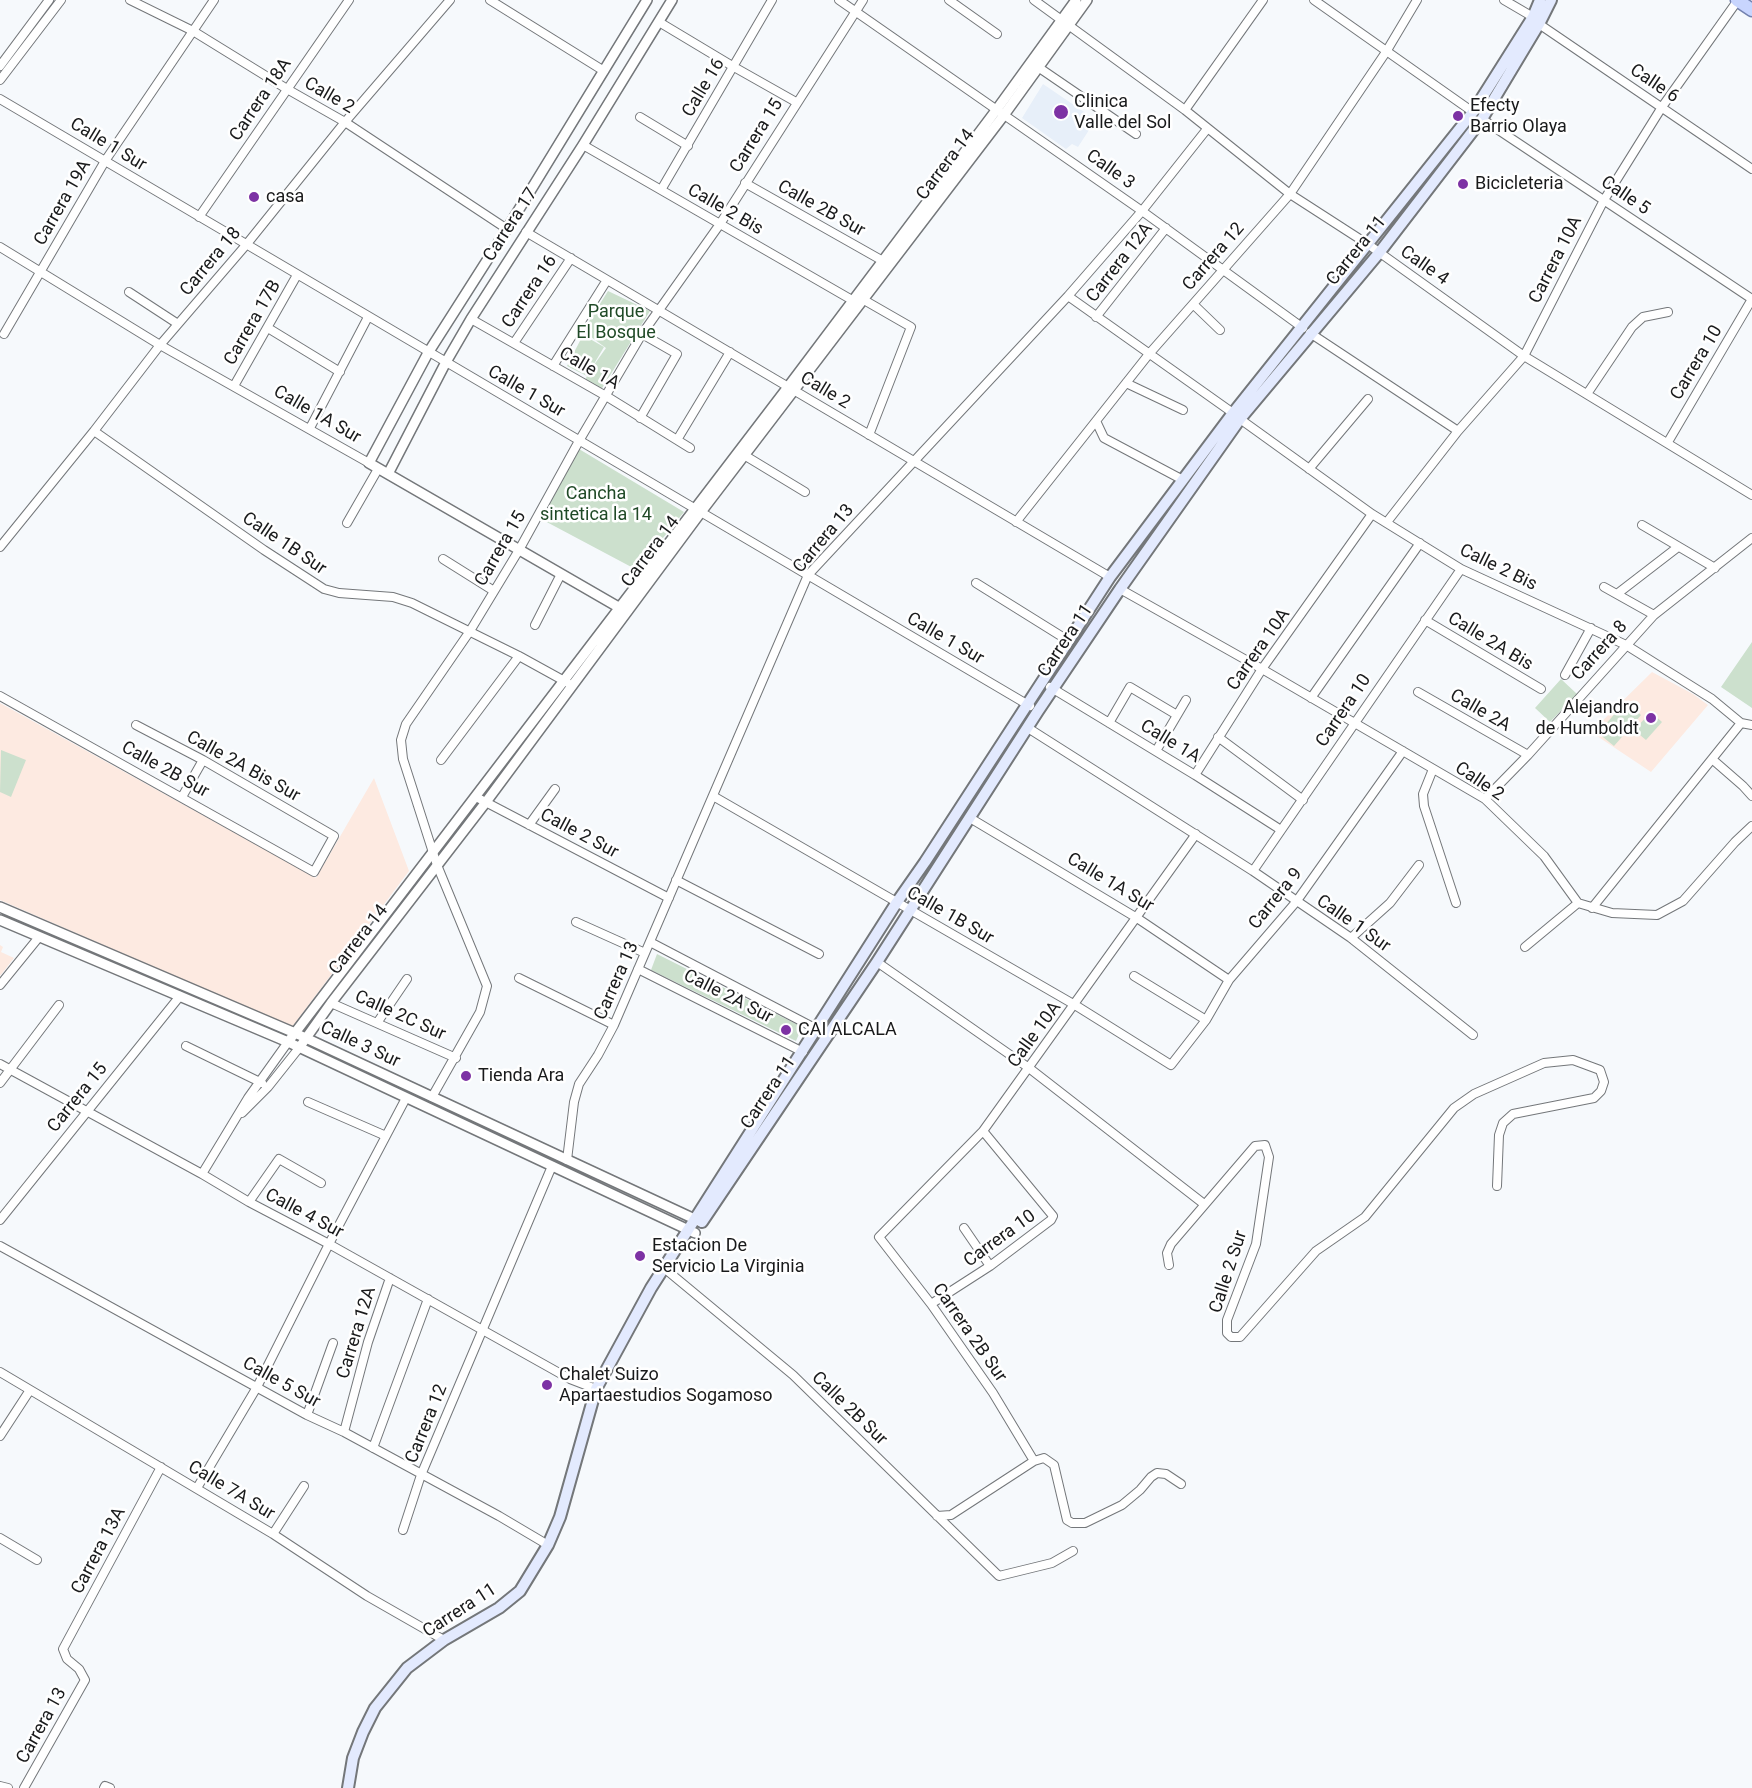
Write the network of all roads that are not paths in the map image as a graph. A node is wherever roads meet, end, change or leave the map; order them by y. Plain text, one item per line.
1 (49, 0) edge
2 (61, 0) edge
3 (130, 0) edge
4 (214, 0) edge
5 (349, 0) edge
6 (450, 0) edge
7 (489, 0) edge
8 (647, 0) edge
9 (672, 0) edge
10 (772, 0) edge
11 (839, 0) edge
12 (863, 0) edge
13 (949, 0) edge
14 (1034, 0) edge
15 (1076, 0) edge
16 (1087, 0) edge
17 (1263, 0) edge
18 (1314, 0) edge
19 (1504, 0) edge
20 (1540, 0) edge
21 (1551, 0) edge
22 (1738, 0) edge
23 (1414, 1) edge
24 (1752, 10) edge
25 (856, 11) junction
26 (659, 21) junction
27 (1065, 21) junction
28 (1536, 21) junction
29 (192, 31) junction
30 (997, 34) dead end
31 (1386, 52) junction
32 (0, 66) edge
33 (734, 67) junction
34 (1038, 67) junction
35 (604, 71) junction
36 (0, 80) edge
37 (286, 89) junction
38 (0, 99) edge
39 (796, 102) junction
40 (1662, 107) junction
41 (1185, 110) junction
42 (1001, 112) junction
43 (1478, 115) junction
44 (640, 117) dead end
45 (345, 122) junction
46 (1207, 129) junction
47 (1136, 134) dead end
48 (583, 145) junction
49 (688, 146) junction
50 (105, 161) junction
51 (1752, 169) edge
52 (745, 183) junction
53 (661, 190) junction
54 (1290, 194) junction
55 (1604, 200) junction
56 (1142, 211) junction
57 (199, 217) junction
58 (720, 224) junction
59 (1166, 228) junction
60 (507, 229) junction
61 (526, 232) junction
62 (246, 245) junction
63 (1369, 245) junction
64 (0, 247) edge
65 (1379, 253) junction
66 (571, 258) junction
67 (883, 261) junction
68 (1223, 269) junction
69 (40, 272) junction
70 (297, 275) junction
71 (607, 280) junction
72 (129, 292) dead end
73 (1068, 296) junction
74 (1752, 299) edge
75 (852, 300) junction
76 (864, 300) junction
77 (1193, 304) junction
78 (660, 311) junction
79 (1668, 312) dead end
80 (368, 317) junction
81 (1096, 317) junction
82 (471, 319) junction
83 (178, 324) junction
84 (268, 328) junction
85 (1220, 330) dead end
86 (1306, 331) junction
87 (3, 334) dead end
88 (642, 334) junction
89 (514, 343) junction
90 (160, 345) junction
91 (428, 352) junction
92 (730, 352) junction
93 (1149, 354) junction
94 (1524, 356) junction
95 (446, 362) junction
96 (553, 366) junction
97 (340, 372) junction
98 (1126, 383) junction
99 (234, 386) junction
100 (791, 388) junction
101 (1587, 394) junction
102 (606, 396) junction
103 (1368, 399) dead end
104 (1183, 410) dead end
105 (1237, 416) junction
106 (640, 418) junction
107 (1096, 421) junction
108 (310, 428) junction
109 (94, 431) junction
110 (1458, 431) junction
111 (869, 435) junction
112 (677, 440) junction
113 (579, 441) junction
114 (1668, 442) junction
115 (690, 448) dead end
116 (744, 455) junction
117 (913, 460) junction
118 (369, 464) junction
119 (378, 469) junction
120 (1309, 469) junction
121 (388, 474) junction
122 (1183, 480) junction
123 (805, 492) dead end
124 (1752, 495) edge
125 (698, 511) junction
126 (1372, 514) junction
127 (1016, 522) junction
128 (1387, 522) junction
129 (347, 523) dead end
130 (1641, 525) dead end
131 (1752, 538) edge
132 (1420, 543) junction
133 (0, 547) edge
134 (1678, 547) junction
135 (519, 550) junction
136 (443, 559) dead end
137 (1715, 568) junction
138 (1461, 569) junction
139 (652, 571) junction
140 (561, 574) junction
141 (808, 575) junction
142 (1110, 577) junction
143 (976, 583) dead end
144 (1604, 587) dead end
145 (1120, 589) junction
146 (495, 591) junction
147 (1617, 594) junction
148 (620, 608) junction
149 (1654, 615) junction
150 (1425, 620) junction
151 (535, 625) dead end
152 (1591, 628) junction
153 (470, 631) junction
154 (1069, 641) junction
155 (1626, 645) junction
156 (519, 656) junction
157 (1263, 669) junction
158 (1565, 675) dead end
159 (568, 683) junction
160 (1042, 683) junction
161 (1053, 689) junction
162 (1540, 689) dead end
163 (1418, 692) dead end
164 (0, 696) edge
165 (1311, 698) junction
166 (1186, 700) dead end
167 (1028, 705) junction
168 (1038, 711) junction
169 (1177, 715) junction
170 (1109, 723) junction
171 (1354, 723) junction
172 (1742, 723) junction
173 (136, 725) dead end
174 (1752, 725) edge
175 (1028, 728) junction
176 (1218, 737) junction
177 (1156, 751) junction
178 (1403, 751) junction
179 (1528, 755) junction
180 (1712, 759) junction
181 (203, 760) junction
182 (441, 760) dead end
183 (1433, 769) junction
184 (1195, 775) junction
185 (555, 789) dead end
186 (713, 796) junction
187 (1752, 796) edge
188 (182, 797) junction
189 (476, 797) junction
190 (1303, 800) junction
191 (1485, 800) junction
192 (486, 802) junction
193 (970, 819) junction
194 (530, 825) junction
195 (1752, 826) edge
196 (1281, 830) junction
197 (1196, 834) junction
198 (433, 853) junction
199 (437, 865) junction
200 (1419, 865) dead end
201 (1252, 871) junction
202 (314, 872) joint
203 (676, 880) junction
204 (669, 898) junction
205 (1296, 902) junction
206 (897, 903) junction
207 (1456, 903) dead end
208 (1578, 903) junction
209 (0, 907) edge
210 (1592, 908) junction
211 (911, 910) junction
212 (16, 914) junction
213 (1137, 918) junction
214 (0, 920) edge
215 (576, 922) dead end
216 (10, 925) junction
217 (39, 937) junction
218 (1351, 938) junction
219 (650, 942) junction
220 (1525, 947) dead end
221 (645, 953) junction
222 (819, 954) dead end
223 (877, 962) junction
224 (638, 969) junction
225 (1134, 976) dead end
226 (519, 978) dead end
227 (407, 979) dead end
228 (1229, 980) junction
229 (0, 985) edge
230 (180, 996) junction
231 (331, 1003) junction
232 (59, 1005) dead end
233 (1075, 1005) junction
234 (1206, 1020) junction
235 (377, 1023) junction
236 (614, 1025) junction
237 (818, 1028) junction
238 (295, 1033) junction
239 (828, 1035) junction
240 (1473, 1035) dead end
241 (306, 1038) junction
242 (288, 1042) junction
243 (186, 1046) dead end
244 (300, 1048) junction
245 (803, 1052) junction
246 (456, 1058) junction
247 (0, 1064) edge
248 (1171, 1065) joint
249 (1029, 1068) junction
250 (10, 1070) junction
251 (260, 1081) junction
252 (0, 1083) edge
253 (268, 1087) junction
254 (432, 1097) junction
255 (406, 1098) junction
256 (308, 1102) dead end
257 (86, 1111) junction
258 (237, 1118) junction
259 (983, 1131) junction
260 (386, 1136) junction
261 (567, 1160) junction
262 (552, 1166) junction
263 (202, 1174) junction
264 (321, 1183) dead end
265 (1497, 1186) dead end
266 (249, 1202) junction
267 (1204, 1203) junction
268 (0, 1220) edge
269 (699, 1221) junction
270 (964, 1228) dead end
271 (692, 1232) junction
272 (879, 1237) joint
273 (329, 1244) junction
274 (0, 1246) edge
275 (1169, 1265) dead end
276 (990, 1266) junction
277 (667, 1269) junction
278 (390, 1278) junction
279 (428, 1299) junction
280 (931, 1304) junction
281 (481, 1330) junction
282 (333, 1343) dead end
283 (0, 1372) edge
284 (257, 1387) junction
285 (596, 1389) junction
286 (30, 1390) junction
287 (307, 1415) junction
288 (344, 1432) junction
289 (0, 1436) edge
290 (373, 1448) junction
291 (1034, 1461) junction
292 (161, 1467) junction
293 (422, 1475) junction
294 (1181, 1484) dead end
295 (304, 1486) dead end
296 (197, 1488) junction
297 (937, 1516) junction
298 (403, 1530) dead end
299 (273, 1534) junction
300 (0, 1538) edge
301 (548, 1545) junction
302 (1073, 1551) dead end
303 (37, 1560) dead end
304 (444, 1640) junction
305 (85, 1680) joint
306 (0, 1786) edge
307 (8, 1788) edge
308 (24, 1788) edge
309 (104, 1788) edge
310 (110, 1788) edge
311 (348, 1788) edge

1 - 32 street
2 - 36 street
3 - 29 street, Calle 2
4 - 29 street, Carrera 19A
5 - 37 street, Carrera 18A
6 - 45 street, Carrera 18
7 - 35 street
8 - 35 street, Carrera 17
9 - 26 street, Carrera 17
10 - 33 street, Calle 16
11 - 25 street, Calle 3
12 - 25 street, Carrera 15
13 - 30 street
14 - 27 street, Calle 4
15 - 27 street, Carrera 14
16 - 27 street, Carrera 14
17 - 41 street
18 - 31 street, Calle 5
19 - 28 street, Calle 6
20 - 28 main road, Carrera 11
21 - 28 main road, Carrera 11
22 - 24 main road
22 - 40 street, Carrera 10A
23 - 31 street, Carrera 12
25 - 39 street, Carrera 15
25 - 42 street, Calle 3
26 - 33 street
26 - 48 street, Carrera 17
27 - 34 street, Carrera 14
27 - 41 street, Calle 4
27 - 42 street, Carrera 14
28 - 40 street, Calle 6
28 - 43 main road, Carrera 11
29 - 37 street, Calle 2
29 - 50 street, Carrera 19A
31 - 43 street, Calle 5
31 - 54 street, Carrera 12
33 - 39 street
33 - 49 street, Calle 16
34 - 42 street, Carrera 14
34 - 47 street
35 - 60 street, Carrera 17
37 - 45 street, Calle 2
37 - 57 street, Carrera 18A
38 - 50 street, Calle 1 Sur
39 - 52 street, Carrera 15
40 - 51 street, Calle 6
40 - 55 street, Carrera 10A
41 - 46 street, Calle 4
42 - 56 street, Calle 3
42 - 67 street, Carrera 14
42 - 76 street, Carrera 14
43 - 55 street, Calle 5
43 - 63 main road, Carrera 11
43 - 65 main road, Carrera 11
44 - 49 street
45 - 60 street, Calle 2
45 - 62 street, Carrera 18
46 - 54 street, Calle 4
46 - 56 street, Carrera 13
48 - 53 street, Calle 2 Bis
48 - 61 street, Carrera 17
49 - 53 street, Calle 16
50 - 57 street, Calle 1 Sur
50 - 69 street, Carrera 19A
52 - 58 street, Carrera 15
52 - 67 street, Calle 2B Sur
53 - 58 street, Calle 2 Bis
54 - 63 street, Calle 4
54 - 68 street, Carrera 12
55 - 74 street, Calle 5
55 - 94 street, Carrera 10A
56 - 59 street, Calle 3
56 - 73 street, Carrera 13
57 - 62 street, Calle 1 Sur
58 - 75 street, Calle 2 Bis
58 - 78 street, Carrera 15
59 - 68 street, Calle 3
59 - 81 street, Carrera 12A
60 - 91 street, Carrera 17
61 - 66 street, Calle 2
61 - 82 street, Carrera 17
62 - 70 street, Calle 1 Sur
62 - 83 street, Carrera 18
63 - 65 street, Calle 4
63 - 86 main road, Carrera 11
64 - 69 street, Calle 1A Sur
65 - 86 main road, Carrera 11
65 - 94 street, Calle 4
66 - 71 street, Calle 2
66 - 89 street, Carrera 16
67 - 75 street, Carrera 14
68 - 77 street, Carrera 12
68 - 86 street, Calle 3
69 - 87 street, Carrera 19A
69 - 90 street, Calle 1A Sur
70 - 80 street, Calle 1 Sur
70 - 84 street, Carrera 17B
71 - 78 street, Calle 2
71 - 96 street
72 - 83 street
73 - 81 street, Calle 2 Bis
73 - 117 street, Carrera 13
74 - 114 street, Carrera 10
75 - 100 street, Carrera 14
76 - 100 street, Carrera 14
76 - 111 street
77 - 85 street
77 - 93 street, Carrera 12
78 - 88 street, Carrera 15
78 - 92 street, Calle 2
79 - 101 street
80 - 91 street, Calle 1 Sur
80 - 97 street
81 - 93 street, Calle 2 Bis
82 - 89 street, Calle 1A
82 - 95 street, Carrera 17
83 - 90 street, Carrera 18
84 - 97 street
84 - 99 street, Carrera 17B
86 - 105 main road, Carrera 11
86 - 110 street, Calle 3
88 - 102 street, Carrera 15
88 - 106 street
89 - 96 street, Calle 1A
90 - 99 street, Calle 1A Sur
90 - 109 street, Carrera 18
91 - 95 street, Calle 1 Sur
91 - 118 street, Carrera 17
92 - 100 street, Calle 2
92 - 112 street
93 - 98 street, Carrera 12
93 - 105 street, Calle 2 Bis
94 - 101 street, Calle 4
94 - 110 street, Carrera 10A
95 - 113 street, Calle 1 Sur
95 - 121 street, Carrera 17
96 - 102 street, Calle 1A
97 - 108 street
98 - 104 street
98 - 107 street, Carrera 12
99 - 108 street, Calle 1A Sur
100 - 111 street, Calle 2
100 - 116 street, Carrera 14
100 - 125 street, Carrera 14
101 - 114 street, Calle 4
102 - 106 street, Calle 1A
102 - 113 street, Carrera 15
103 - 120 street
105 - 120 street, Calle 2 Bis
105 - 122 main road, Carrera 11
105 - 145 main road, Carrera 11
106 - 112 street, Calle 1A
107 - 122 street
107 - 127 street, Carrera 12
108 - 118 street, Calle 1A Sur
109 - 133 street, Carrera 18
109 - 153 street, Calle 1B Sur
110 - 128 street, Carrera 10A
111 - 117 street, Calle 2
112 - 115 street, Calle 1A
113 - 125 street, Calle 1 Sur
113 - 135 street, Carrera 15
114 - 124 street, Calle 4
116 - 123 street
116 - 125 street, Carrera 14
117 - 127 street, Calle 2
117 - 141 street, Carrera 13
118 - 119 street, Calle 1A Sur
119 - 121 street, Calle 1A Sur
119 - 129 street
120 - 126 street, Calle 2 Bis
121 - 135 street, Calle 1A Sur
122 - 142 main road, Carrera 11
125 - 139 street, Carrera 14
125 - 141 street, Calle 1 Sur
126 - 128 street, Calle 2 Bis
126 - 157 street, Carrera 10A
127 - 142 street, Calle 2
128 - 132 street, Calle 2 Bis
130 - 134 street
131 - 137 street, Carrera 8
132 - 138 street, Calle 2 Bis
132 - 165 street
134 - 137 street
134 - 147 street
135 - 140 street, Calle 1A Sur
135 - 146 street, Carrera 15
136 - 146 street
137 - 149 street, Carrera 8
138 - 150 street, Carrera 10
138 - 152 street, Calle 2 Bis
139 - 148 street, Carrera 14
139 - 159 street, Carrera 14
140 - 148 street, Calle 1A Sur
140 - 151 street
141 - 167 street, Calle 1 Sur
141 - 186 street, Carrera 13
142 - 154 main road, Carrera 11
143 - 154 street
144 - 147 street
145 - 157 street, Calle 2
145 - 161 main road, Carrera 11
146 - 153 street, Carrera 15
147 - 149 street
148 - 159 street, Carrera 14
149 - 155 street, Carrera 8
150 - 162 street, Calle 2A Bis
150 - 171 street, Carrera 10
152 - 155 street, Calle 2 Bis
152 - 158 street
153 - 156 street, Calle 1B Sur
153 - 198 street, Carrera 15
154 - 160 main road, Carrera 11
155 - 172 street, Calle 2 Bis
155 - 179 street, Carrera 8
156 - 159 street, Calle 1B Sur
156 - 182 street
157 - 165 street, Calle 2
157 - 176 street, Carrera 10A
159 - 189 street, Carrera 14
159 - 192 street, Carrera 14
160 - 161 street, Calle 1A
160 - 167 main road, Carrera 11
161 - 168 main road, Carrera 11
161 - 170 street, Calle 1A
163 - 179 street, Calle 2A
164 - 188 street, Calle 2B Sur
165 - 171 street, Calle 2
166 - 169 street
167 - 168 street, Calle 1 Sur
167 - 206 main road, Carrera 11
168 - 175 main road, Carrera 11
169 - 170 street
169 - 177 street
170 - 177 street, Calle 1A
171 - 178 street, Calle 2
171 - 190 street, Carrera 10
172 - 174 street, Calle 2 Bis
172 - 180 street
173 - 181 street, Calle 2A Bis Sur
175 - 193 main road, Carrera 11
175 - 197 street, Calle 1 Sur
176 - 184 street, Carrera 10A
176 - 190 street, Calle 1A
177 - 184 street, Calle 1A
178 - 183 street, Calle 2
178 - 205 street, Carrera 9
179 - 191 street, Carrera 8
180 - 187 street
180 - 210 street
181 - 188 street
181 - 202 street, Calle 2A Bis Sur
183 - 191 street, Calle 2
183 - 207 street
184 - 196 street, Calle 1A
185 - 194 street
186 - 203 street, Carrera 13
186 - 206 street, Calle 1B Sur
188 - 202 street, Calle 2B Sur
189 - 192 street, Calle 2 Sur
189 - 198 street, Carrera 14
190 - 196 street, Carrera 10
191 - 208 street, Calle 2
192 - 194 street, Calle 2 Sur
192 - 199 street, Carrera 14
193 - 211 main road, Carrera 11
193 - 213 street, Calle 1A Sur
194 - 204 street, Calle 2 Sur
195 - 210 street
196 - 201 street, Carrera 10
197 - 201 street, Calle 1 Sur
197 - 213 street, Calle 10A
198 - 199 street, Carrera 15
198 - 238 street, Carrera 14
199 - 231 street, Carrera 14
199 - 246 street, Carrera 15
200 - 218 street
201 - 205 street, Calle 1 Sur
203 - 204 street, Carrera 13
203 - 222 street
204 - 219 street, Carrera 13
205 - 218 street, Calle 1 Sur
205 - 228 street, Carrera 9
206 - 211 street, Calle 1B Sur
206 - 237 main road, Carrera 11
208 - 210 street
208 - 220 street
209 - 212 street, Calle 3 Sur
211 - 223 main road, Carrera 11
211 - 233 street, Calle 1B Sur
212 - 216 street
212 - 238 street, Calle 3 Sur
213 - 228 street, Calle 1A Sur
213 - 233 street, Calle 10A
214 - 216 street, Calle 3 Sur
215 - 221 street
216 - 217 street, Calle 3 Sur
217 - 229 street
217 - 230 street, Calle 3 Sur
218 - 240 street, Calle 1 Sur
219 - 221 street, Carrera 13
219 - 237 street
221 - 224 street, Carrera 13
223 - 239 main road, Carrera 11
223 - 249 street
224 - 236 street, Carrera 13
224 - 245 street, Calle 2A Sur
225 - 234 street
226 - 236 street
227 - 235 street
228 - 234 street, Carrera 9
230 - 242 street, Calle 3 Sur
230 - 257 street, Carrera 15
231 - 235 street, Calle 2C Sur
231 - 241 street, Carrera 14
232 - 250 street
233 - 248 street, Calle 1B Sur
233 - 249 street, Calle 10A
234 - 248 street, Carrera 9
235 - 246 street, Calle 2C Sur
236 - 261 street, Carrera 13
237 - 239 street
237 - 245 main road, Carrera 11
238 - 241 street, Calle 3 Sur
238 - 242 street, Carrera 14
239 - 269 main road, Carrera 11
241 - 244 street, Carrera 14
241 - 254 street, Calle 3 Sur
242 - 244 street, Calle 3 Sur
242 - 251 street, Carrera 14
243 - 251 street
244 - 253 street, Carrera 14
244 - 255 street, Calle 3 Sur
245 - 269 main road, Carrera 11
246 - 254 street, Carrera 15
247 - 250 street, Calle 4 Sur
249 - 259 street, Calle 10A
249 - 267 street
250 - 252 street
250 - 257 street, Calle 4 Sur
251 - 253 street
251 - 258 street, Carrera 14
253 - 258 street, Carrera 14
254 - 261 street, Calle 3 Sur
255 - 260 street
255 - 262 street, Calle 3 Sur
256 - 260 street
257 - 263 street, Calle 4 Sur
257 - 268 street, Carrera 15
258 - 263 street, Carrera 14
259 - 272 street, Calle 10A
259 - 276 street, Carrera 10
260 - 273 street
261 - 269 street, Calle 3 Sur
262 - 271 street, Calle 3 Sur
262 - 281 street
263 - 266 street, Calle 4 Sur
264 - 266 street
265 - 267 street, Calle 2 Sur
266 - 273 street, Calle 4 Sur
267 - 275 street
269 - 271 main road, Carrera 11
270 - 276 street
271 - 277 main road, Carrera 11
272 - 280 street, Carrera 2B Sur
273 - 278 street, Calle 4 Sur
273 - 284 street
274 - 284 street, Calle 5 Sur
276 - 280 street, Carrera 10
277 - 285 main road, Carrera 11
277 - 297 street, Calle 2B Sur
278 - 279 street, Calle 4 Sur
278 - 288 street, Carrera 12A
279 - 281 street, Calle 4 Sur
279 - 290 street
280 - 291 street, Carrera 2B Sur
281 - 285 street, Calle 4 Sur
281 - 293 street, Carrera 12
282 - 287 street
283 - 286 street, Calle 7A Sur
284 - 287 street, Calle 5 Sur
284 - 296 street
285 - 301 main road, Carrera 11
286 - 289 street
286 - 292 street, Calle 7A Sur
287 - 288 street, Calle 5 Sur
288 - 290 street, Calle 5 Sur
290 - 293 street, Calle 5 Sur
291 - 294 street
291 - 297 street
292 - 296 street, Calle 7A Sur
292 - 305 street, Carrera 13A
293 - 298 street, Carrera 12
293 - 301 street, Calle 5 Sur
295 - 299 street
296 - 299 street, Calle 7A Sur
297 - 302 street, Calle 2B Sur
299 - 304 street, Calle 7A Sur
300 - 303 street
301 - 304 main road, Carrera 11
304 - 311 main road, Carrera 11
305 - 308 street, Carrera 13
306 - 307 street
309 - 310 street

